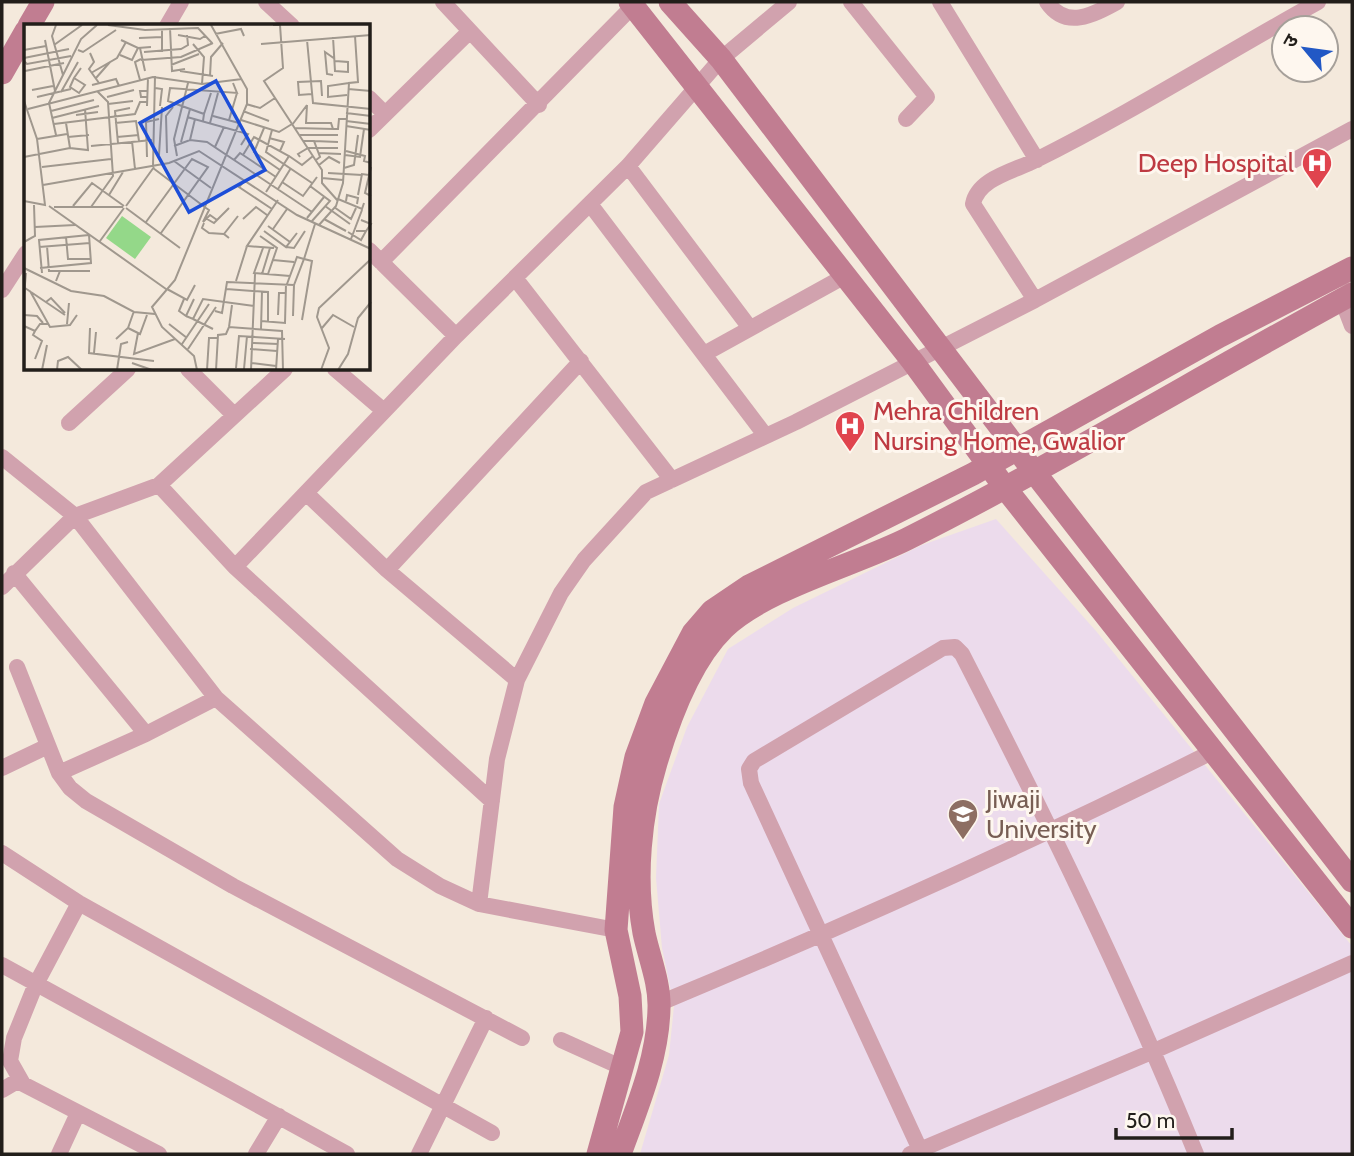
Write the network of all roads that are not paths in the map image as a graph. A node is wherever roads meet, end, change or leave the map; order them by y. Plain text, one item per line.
1 (43, 2) edge
2 (181, 2) edge
3 (266, 2) edge
4 (443, 2) edge
5 (670, 2) edge
6 (789, 2) edge
7 (851, 2) edge
8 (940, 2) edge
9 (1046, 2) edge
10 (1117, 2) edge
11 (1318, 2) edge
12 (631, 4) edge
13 (30, 24) edge
14 (168, 24) edge
15 (290, 24) edge
16 (470, 31) junction
17 (24, 35) edge
18 (721, 59) junction
19 (2, 74) edge
20 (696, 85) junction
21 (371, 100) edge
22 (538, 105) junction
23 (386, 114) junction
24 (906, 119) dead end
25 (371, 128) edge
26 (1352, 130) edge
27 (1037, 160) junction
28 (628, 166) junction
29 (590, 204) junction
30 (24, 256) edge
31 (375, 256) edge
32 (1352, 268) edge
33 (845, 276) junction
34 (515, 278) junction
35 (2, 290) edge
36 (1347, 297) edge
37 (1035, 300) junction
38 (1352, 326) edge
39 (750, 328) junction
40 (456, 336) junction
41 (940, 348) junction
42 (704, 354) junction
43 (1183, 356) junction
44 (581, 361) junction
45 (913, 362) junction
46 (126, 371) edge
47 (190, 371) edge
48 (283, 371) edge
49 (337, 371) edge
50 (1196, 381) junction
51 (384, 411) junction
52 (234, 415) junction
53 (69, 423) dead end
54 (765, 435) junction
55 (1018, 449) junction
56 (2, 457) edge
57 (988, 465) junction
58 (1035, 473) junction
59 (672, 480) junction
60 (159, 485) junction
61 (1006, 489) junction
62 (306, 494) junction
63 (75, 516) junction
64 (235, 567) junction
65 (387, 570) junction
66 (6, 580) edge
67 (687, 662) junction
68 (17, 667) dead end
69 (517, 680) junction
70 (216, 698) junction
71 (146, 734) junction
72 (48, 746) junction
73 (1214, 751) junction
74 (2, 768) edge
75 (59, 773) junction
76 (492, 801) junction
77 (1053, 831) junction
78 (2, 853) edge
79 (1352, 881) edge
80 (79, 903) junction
81 (479, 904) junction
82 (1352, 927) edge
83 (616, 930) junction
84 (821, 936) junction
85 (649, 954) junction
86 (622, 960) junction
87 (1352, 963) edge
88 (2, 965) edge
89 (35, 986) junction
90 (660, 1003) junction
91 (486, 1018) junction
92 (522, 1038) dead end
93 (8, 1039) edge
94 (562, 1040) dead end
95 (1154, 1051) junction
96 (623, 1068) junction
97 (19, 1080) junction
98 (2, 1090) edge
99 (444, 1106) junction
100 (78, 1113) junction
101 (279, 1116) junction
102 (492, 1133) dead end
103 (128, 1147) edge
104 (917, 1153) edge
105 (59, 1154) edge
106 (159, 1154) edge
107 (256, 1154) edge
108 (347, 1154) edge
109 (419, 1154) edge
110 (598, 1154) edge
111 (620, 1154) edge
112 (1196, 1154) edge

1 - 13 main road
2 - 14 street
3 - 15 street
4 - 16 street
5 - 18 main road
6 - 18 street
7 - 24 street
8 - 27 street
9 - 10 street
11 - 27 street
12 - 20 main road
12 - 22 street
16 - 22 street
16 - 23 street
17 - 19 main road
18 - 20 street
18 - 41 main road
20 - 28 street
20 - 33 main road
21 - 23 street
22 - 31 street
23 - 25 street
26 - 37 street
27 - 37 street
28 - 29 street
28 - 39 street
29 - 34 street
29 - 42 street
30 - 35 street
31 - 40 street
32 - 43 main road
33 - 39 street
33 - 45 main road
34 - 40 street
34 - 44 street
36 - 38 street
36 - 50 main road
37 - 41 street
39 - 42 street
40 - 51 street
41 - 45 street
41 - 55 main road
42 - 54 street
43 - 50 main road
43 - 55 main road
44 - 59 street
44 - 65 street
45 - 54 street
45 - 57 main road
46 - 53 street
47 - 52 street
48 - 52 street
49 - 51 street
50 - 58 main road
51 - 62 street
52 - 60 street
54 - 59 street
55 - 57 main road
55 - 58 main road
56 - 63 street
57 - 61 main road
57 - 67 main road
58 - 61 main road
58 - 79 main road
59 - 69 street
60 - 63 street
60 - 64 street
61 - 67 main road
61 - 73 main road
62 - 64 street
62 - 65 street
63 - 66 street
63 - 70 street
64 - 76 street
65 - 69 street
66 - 71 street
67 - 83 main road
67 - 85 main road
68 - 72 street
69 - 76 street
70 - 71 street
70 - 81 street
71 - 75 street
72 - 74 street
72 - 75 street
73 - 77 street
73 - 82 main road
75 - 91 street
76 - 81 street
77 - 84 street
77 - 84 street
77 - 95 street
78 - 80 street
80 - 89 street
80 - 99 street
81 - 83 street
83 - 86 main road
84 - 90 street
84 - 104 street
85 - 86 main road
85 - 90 main road
86 - 96 main road
87 - 95 street
88 - 89 street
89 - 93 street
89 - 101 street
90 - 111 main road
91 - 92 street
91 - 99 street
93 - 97 street
94 - 96 street
95 - 104 street
95 - 112 street
96 - 110 main road
97 - 98 street
97 - 100 street
99 - 102 street
99 - 109 street
100 - 103 street
100 - 105 street
101 - 107 street
101 - 108 street
103 - 106 street

